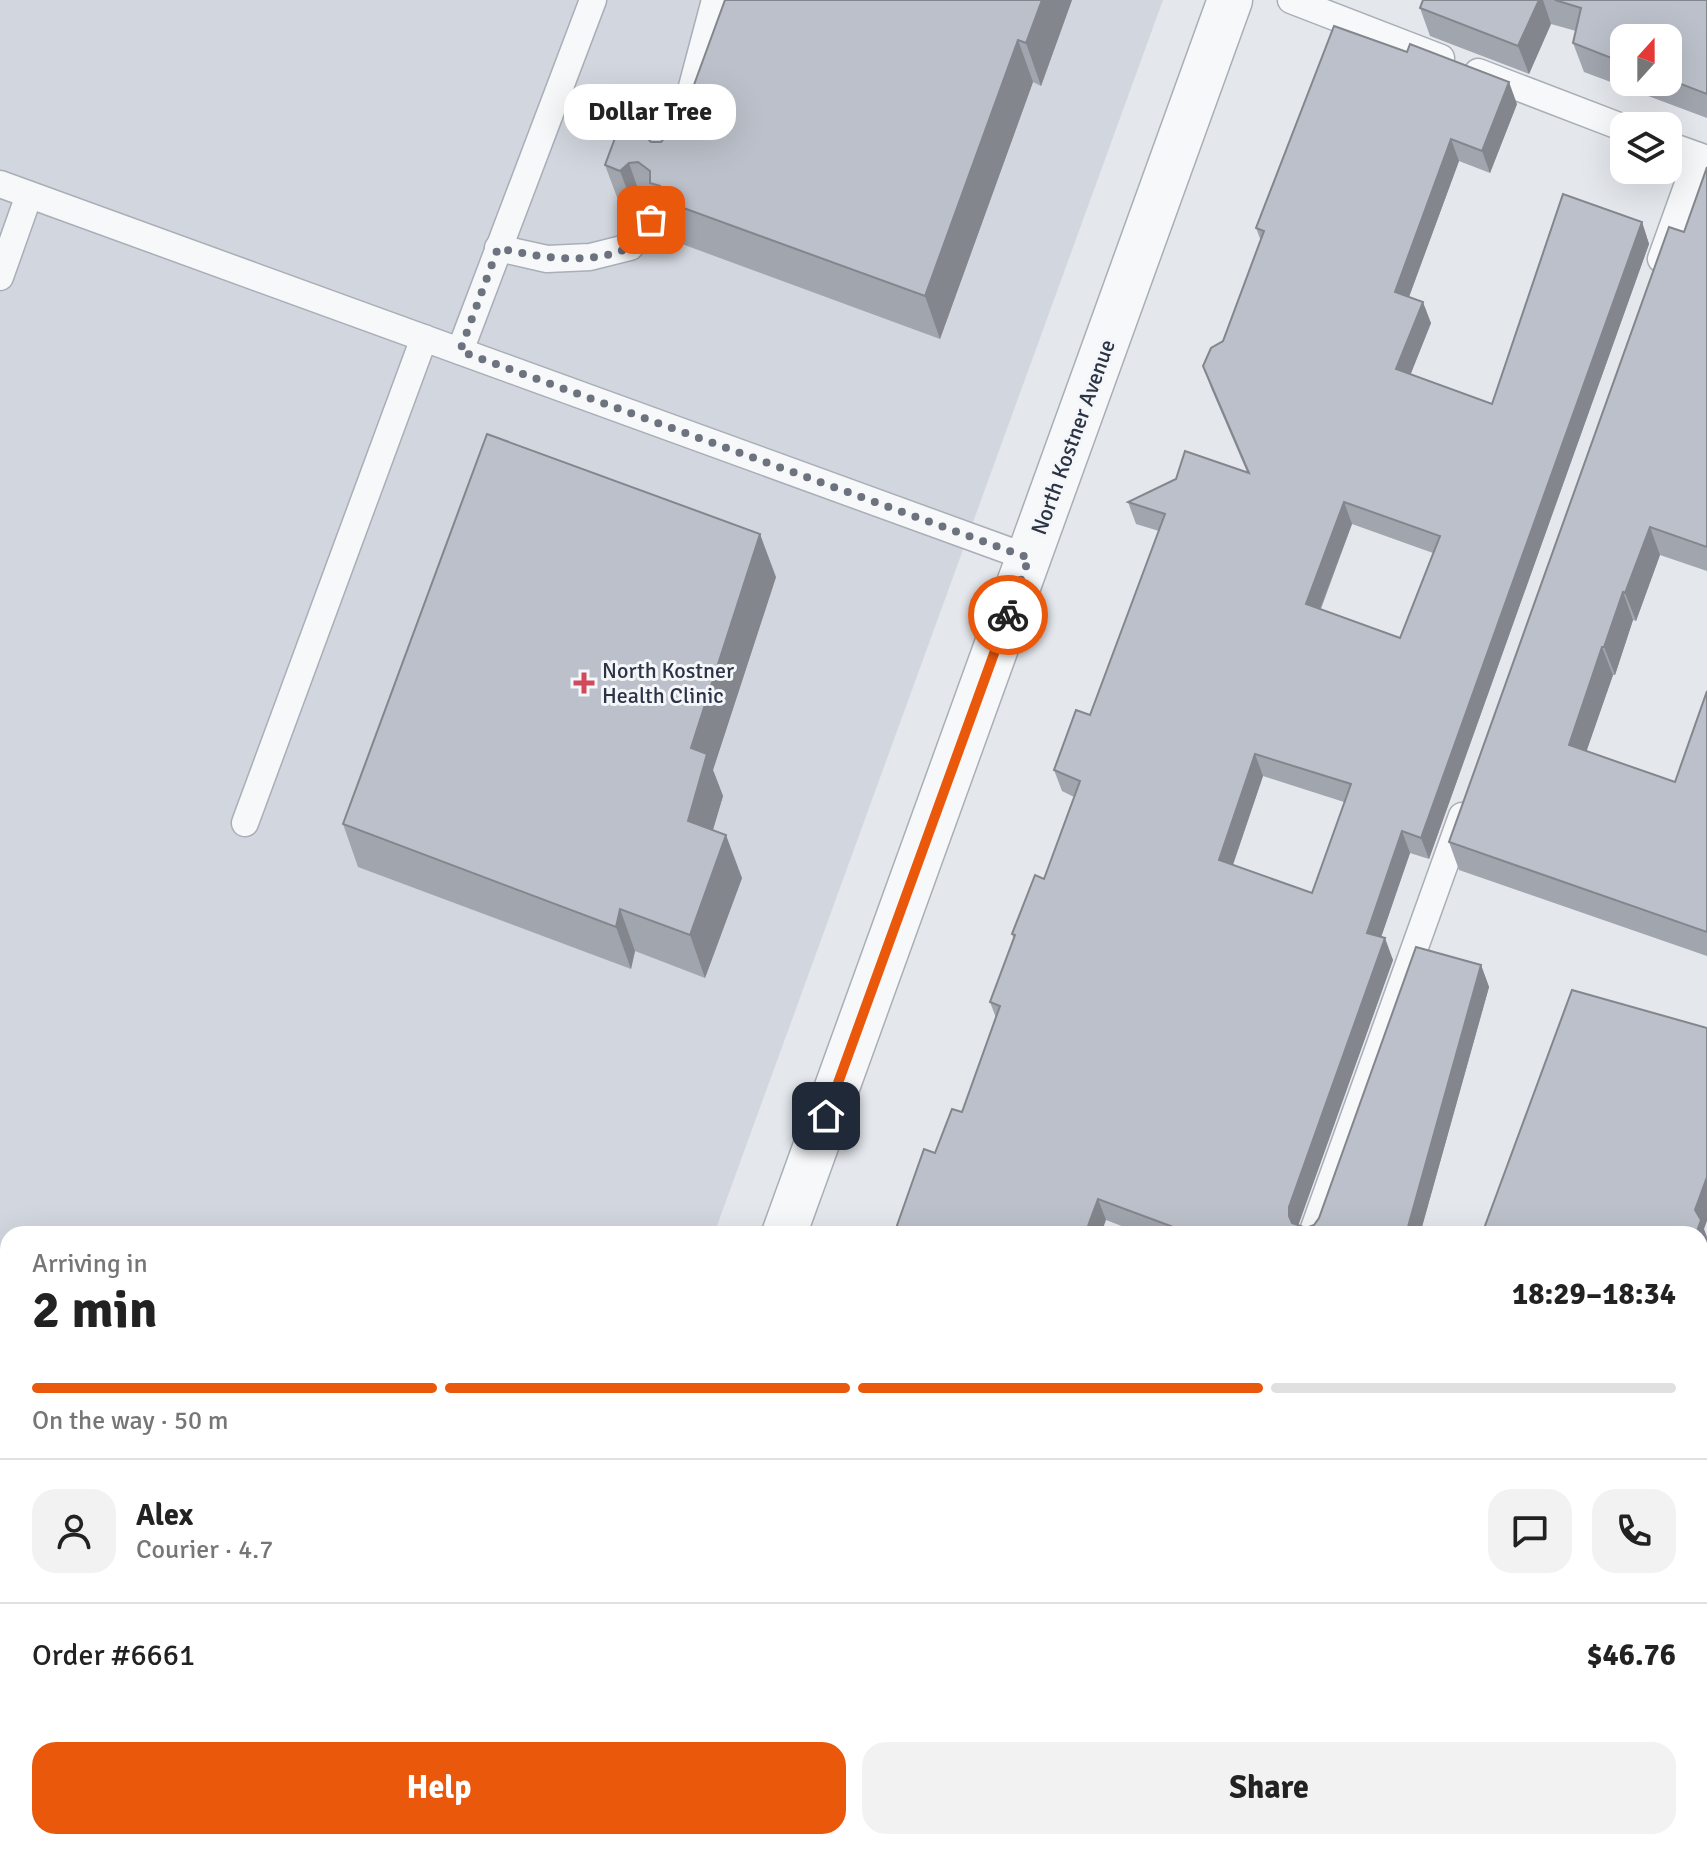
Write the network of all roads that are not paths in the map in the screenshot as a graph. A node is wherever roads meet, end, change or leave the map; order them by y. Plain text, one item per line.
1 (593, 0) edge
2 (715, 0) edge
3 (1230, 0) edge
4 (1291, 0) edge
5 (1610, 123) edge
6 (1682, 150) edge
7 (675, 153) edge
8 (1703, 158) edge
9 (0, 184) edge
10 (29, 195) junction
11 (651, 220) edge
12 (498, 248) junction
13 (1655, 276) edge
14 (0, 277) edge
15 (424, 338) junction
16 (460, 351) junction
17 (1029, 558) junction
18 (1468, 800) edge
19 (245, 823) dead end
20 (787, 1226) edge
21 (1315, 1226) edge

1 - 12 lane
2 - 7 lane
3 - 17 street, North Kostner Avenue
4 - 5 lane
6 - 8 lane
8 - 13 lane
9 - 10 lane
10 - 14 lane
10 - 15 lane
11 - 12 lane
12 - 16 lane
15 - 16 lane
15 - 19 lane
16 - 17 lane
17 - 20 street, North Kostner Avenue
18 - 21 lane

